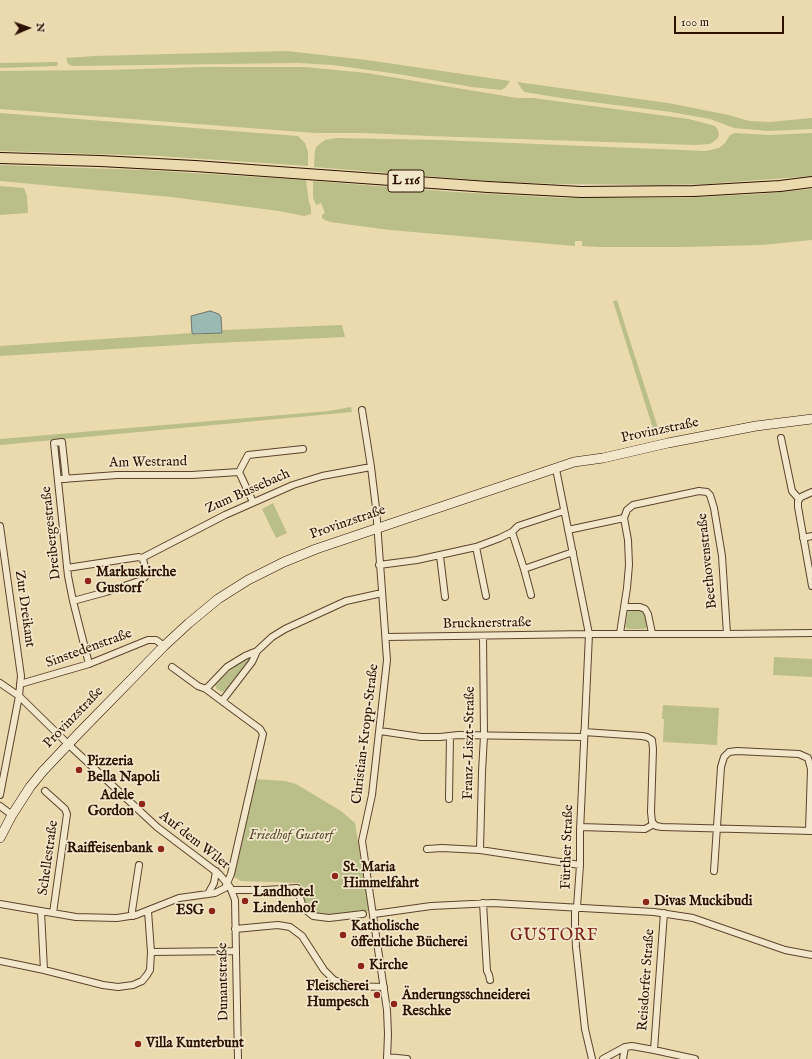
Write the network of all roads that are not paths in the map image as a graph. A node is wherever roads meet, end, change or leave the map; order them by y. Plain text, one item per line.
1 (0, 158) edge
2 (812, 182) edge
3 (362, 410) dead end
4 (812, 419) edge
5 (781, 438) dead end
6 (303, 449) dead end
7 (371, 467) junction
8 (556, 469) junction
9 (239, 472) junction
10 (58, 479) junction
11 (66, 479) junction
12 (812, 492) edge
13 (799, 499) junction
14 (253, 502) junction
15 (564, 511) junction
16 (624, 518) junction
17 (0, 526) edge
18 (376, 528) junction
19 (568, 530) junction
20 (512, 532) junction
21 (812, 536) edge
22 (803, 538) junction
23 (476, 547) junction
24 (573, 552) junction
25 (440, 556) junction
26 (142, 558) junction
27 (379, 565) junction
28 (67, 568) junction
29 (524, 569) junction
30 (812, 586) edge
31 (382, 593) junction
32 (486, 596) dead end
33 (531, 596) dead end
34 (445, 597) dead end
35 (73, 601) junction
36 (624, 607) junction
37 (620, 633) junction
38 (652, 633) junction
39 (812, 633) edge
40 (588, 634) junction
41 (727, 634) junction
42 (483, 636) junction
43 (386, 637) junction
44 (164, 646) junction
45 (257, 651) junction
46 (89, 664) junction
47 (172, 667) dead end
48 (0, 683) edge
49 (20, 684) junction
50 (206, 689) junction
51 (19, 696) junction
52 (222, 701) junction
53 (380, 731) junction
54 (584, 735) junction
55 (450, 736) junction
56 (484, 736) junction
57 (68, 744) junction
58 (810, 757) edge
59 (811, 789) edge
60 (45, 791) dead end
61 (0, 795) edge
62 (449, 799) dead end
63 (0, 806) edge
64 (12, 815) junction
65 (654, 824) junction
66 (580, 827) junction
67 (718, 828) junction
68 (810, 830) edge
69 (0, 838) edge
70 (427, 849) dead end
71 (480, 850) junction
72 (139, 865) dead end
73 (580, 865) junction
74 (714, 871) dead end
75 (216, 872) junction
76 (228, 883) junction
77 (232, 890) junction
78 (208, 894) junction
79 (482, 903) junction
80 (0, 904) edge
81 (578, 907) junction
82 (41, 911) junction
83 (148, 911) junction
84 (52, 913) junction
85 (664, 913) junction
86 (363, 914) dead end
87 (374, 914) junction
88 (133, 916) junction
89 (235, 929) junction
90 (236, 951) junction
91 (151, 952) junction
92 (812, 956) edge
93 (0, 962) edge
94 (44, 970) junction
95 (490, 980) dead end
96 (384, 987) junction
97 (625, 1048) junction
98 (654, 1050) junction
99 (387, 1058) edge
100 (238, 1059) edge
101 (407, 1059) edge
102 (592, 1059) edge
103 (604, 1059) edge
104 (622, 1059) edge
105 (695, 1059) edge

1 - 2 main road, L 116
3 - 7 street, Christian-Kropp-Straße
4 - 8 street, Provinzstraße
5 - 13 street
6 - 9 street
7 - 14 street, Zum Bussebach
7 - 18 street, Christian-Kropp-Straße
8 - 15 street, Fürther Straße
8 - 18 street, Provinzstraße
9 - 11 street, Am Westrand
9 - 14 street
10 - 11 street, Am Westrand
10 - 11 street, Dreibergestraße
10 - 28 street, Dreibergestraße
12 - 13 street
13 - 22 street
14 - 26 street, Zum Bussebach
15 - 19 street, Fürther Straße
15 - 20 street
16 - 19 street
16 - 36 street
16 - 41 street, Beethovenstraße
17 - 49 street, Zur Dreikant
18 - 27 street, Christian-Kropp-Straße
18 - 44 street, Provinzstraße
19 - 24 street, Fürther Straße
20 - 23 street
20 - 29 street
21 - 22 street
22 - 30 street
23 - 25 street
23 - 32 street
24 - 29 street
24 - 40 street, Fürther Straße
25 - 27 street
25 - 34 street
26 - 28 street
26 - 35 street
27 - 31 street, Christian-Kropp-Straße
28 - 35 street, Dreibergestraße
29 - 33 street
31 - 43 street, Christian-Kropp-Straße
31 - 45 street
35 - 46 street, Dreibergestraße
36 - 37 street
36 - 38 street
37 - 38 street
37 - 40 street
38 - 41 street
39 - 41 street
40 - 42 street, Brucknerstraße
40 - 54 street, Fürther Straße
42 - 43 street, Brucknerstraße
42 - 56 street, Franz-Liszt-Straße
43 - 53 street, Christian-Kropp-Straße
44 - 46 street, Sinstedenstraße
44 - 57 street, Provinzstraße
45 - 50 street
45 - 52 street
46 - 49 street, Sinstedenstraße
47 - 50 street
48 - 51 street, Auf dem Wiler
49 - 51 street, Zur Dreikant
50 - 52 street
51 - 57 street, Auf dem Wiler
51 - 61 street
52 - 76 street
53 - 55 street
53 - 87 street, Christian-Kropp-Straße
54 - 56 street
54 - 65 street
54 - 66 street, Fürther Straße
55 - 56 street
55 - 62 street
56 - 71 street, Franz-Liszt-Straße
57 - 64 street, Provinzstraße
57 - 75 street, Auf dem Wiler
58 - 59 street
58 - 67 street
59 - 68 street
60 - 84 street, Schellestraße
63 - 64 street
64 - 69 street, Provinzstraße
65 - 66 street
65 - 67 street
66 - 73 street, Fürther Straße
67 - 68 street
67 - 74 street
70 - 71 street
71 - 73 street
72 - 88 street
73 - 81 street, Fürther Straße
75 - 76 street, Auf dem Wiler
75 - 78 street
76 - 77 street, Auf dem Wiler
76 - 78 street, Schellestraße
77 - 86 street
77 - 89 street, Auf dem Wiler
78 - 83 street, Schellestraße
79 - 81 street
79 - 87 street
79 - 95 street
80 - 82 street, Schellestraße
81 - 85 street
81 - 102 street, Fürther Straße
82 - 84 street, Schellestraße
82 - 94 street
83 - 88 street, Schellestraße
83 - 91 street
84 - 88 street, Schellestraße
85 - 92 street
85 - 98 street, Reisdorfer Straße
87 - 96 street, Christian-Kropp-Straße
89 - 90 street, Dunantstraße
89 - 96 street
90 - 91 street
90 - 100 street, Dunantstraße
91 - 94 street
93 - 94 street
96 - 99 street, Christian-Kropp-Straße
97 - 98 street
97 - 103 street
97 - 104 street, Reisdorfer Straße
98 - 105 street
99 - 101 street

